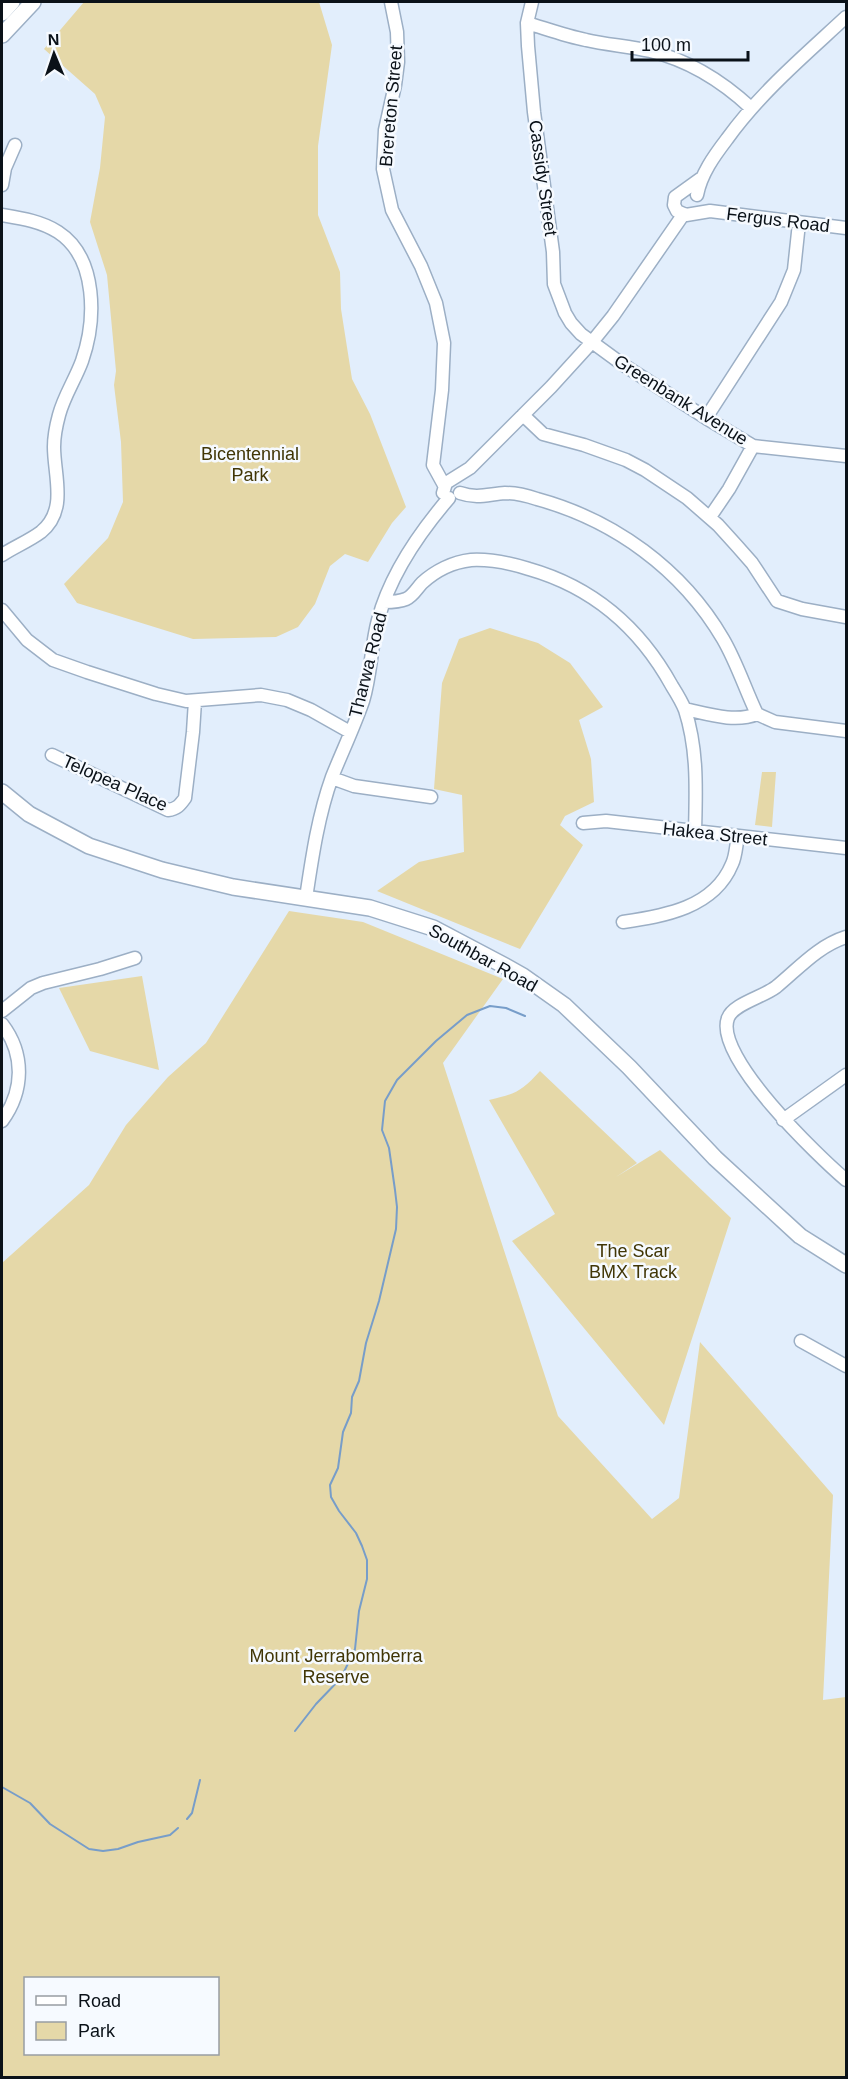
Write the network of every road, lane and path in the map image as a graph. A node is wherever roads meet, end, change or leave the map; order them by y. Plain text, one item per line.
1 (12, 2) edge
2 (33, 2) edge
3 (391, 2) edge
4 (532, 2) edge
5 (2, 13) edge
6 (846, 17) edge
7 (528, 23) junction
8 (2, 35) edge
9 (751, 108) junction
10 (15, 145) dead end
11 (2, 185) edge
12 (689, 204) junction
13 (2, 215) edge
14 (799, 223) junction
15 (846, 228) edge
16 (592, 342) junction
17 (523, 415) junction
18 (706, 418) junction
19 (753, 446) junction
20 (846, 456) edge
21 (451, 489) junction
22 (710, 517) junction
23 (2, 555) edge
24 (384, 602) junction
25 (2, 610) edge
26 (846, 617) edge
27 (195, 701) junction
28 (685, 709) junction
29 (757, 714) junction
30 (846, 731) edge
31 (350, 732) junction
32 (52, 755) dead end
33 (332, 778) junction
34 (2, 792) edge
35 (431, 797) dead end
36 (583, 823) dead end
37 (695, 832) junction
38 (738, 836) junction
39 (846, 848) edge
40 (306, 898) junction
41 (622, 922) dead end
42 (846, 937) edge
43 (135, 958) dead end
44 (2, 1011) edge
45 (2, 1023) edge
46 (846, 1075) edge
47 (783, 1120) junction
48 (2, 1121) edge
49 (846, 1180) edge
50 (846, 1265) edge
51 (801, 1341) dead end
52 (846, 1366) edge

1 - 5 main road
2 - 8 main road
3 - 21 street, Brereton Street
4 - 7 street, Cassidy Street
6 - 9 street
7 - 9 street
7 - 16 street, Cassidy Street
9 - 12 street
10 - 11 street
12 - 14 street, Fergus Road
12 - 16 street
13 - 23 street
14 - 15 street, Fergus Road
14 - 18 street
16 - 17 street
16 - 18 street, Greenbank Avenue
17 - 21 street
17 - 22 street
18 - 19 street, Greenbank Avenue
19 - 20 street, Greenbank Avenue
19 - 22 street
21 - 24 street, Tharwa Road
21 - 29 street
22 - 26 street
24 - 28 street
24 - 31 street, Tharwa Road
25 - 27 street
27 - 31 street
27 - 32 street, Telopea Place
28 - 29 street
28 - 37 street
29 - 30 street
31 - 33 street, Tharwa Road
33 - 35 street
33 - 40 street, Tharwa Road
34 - 40 main road, Southbar Road
36 - 37 street, Hakea Street
37 - 38 street, Hakea Street
38 - 39 street, Hakea Street
38 - 41 street
40 - 50 main road, Southbar Road
42 - 47 street
43 - 44 street
45 - 48 street
46 - 47 street
47 - 49 street
51 - 52 street

